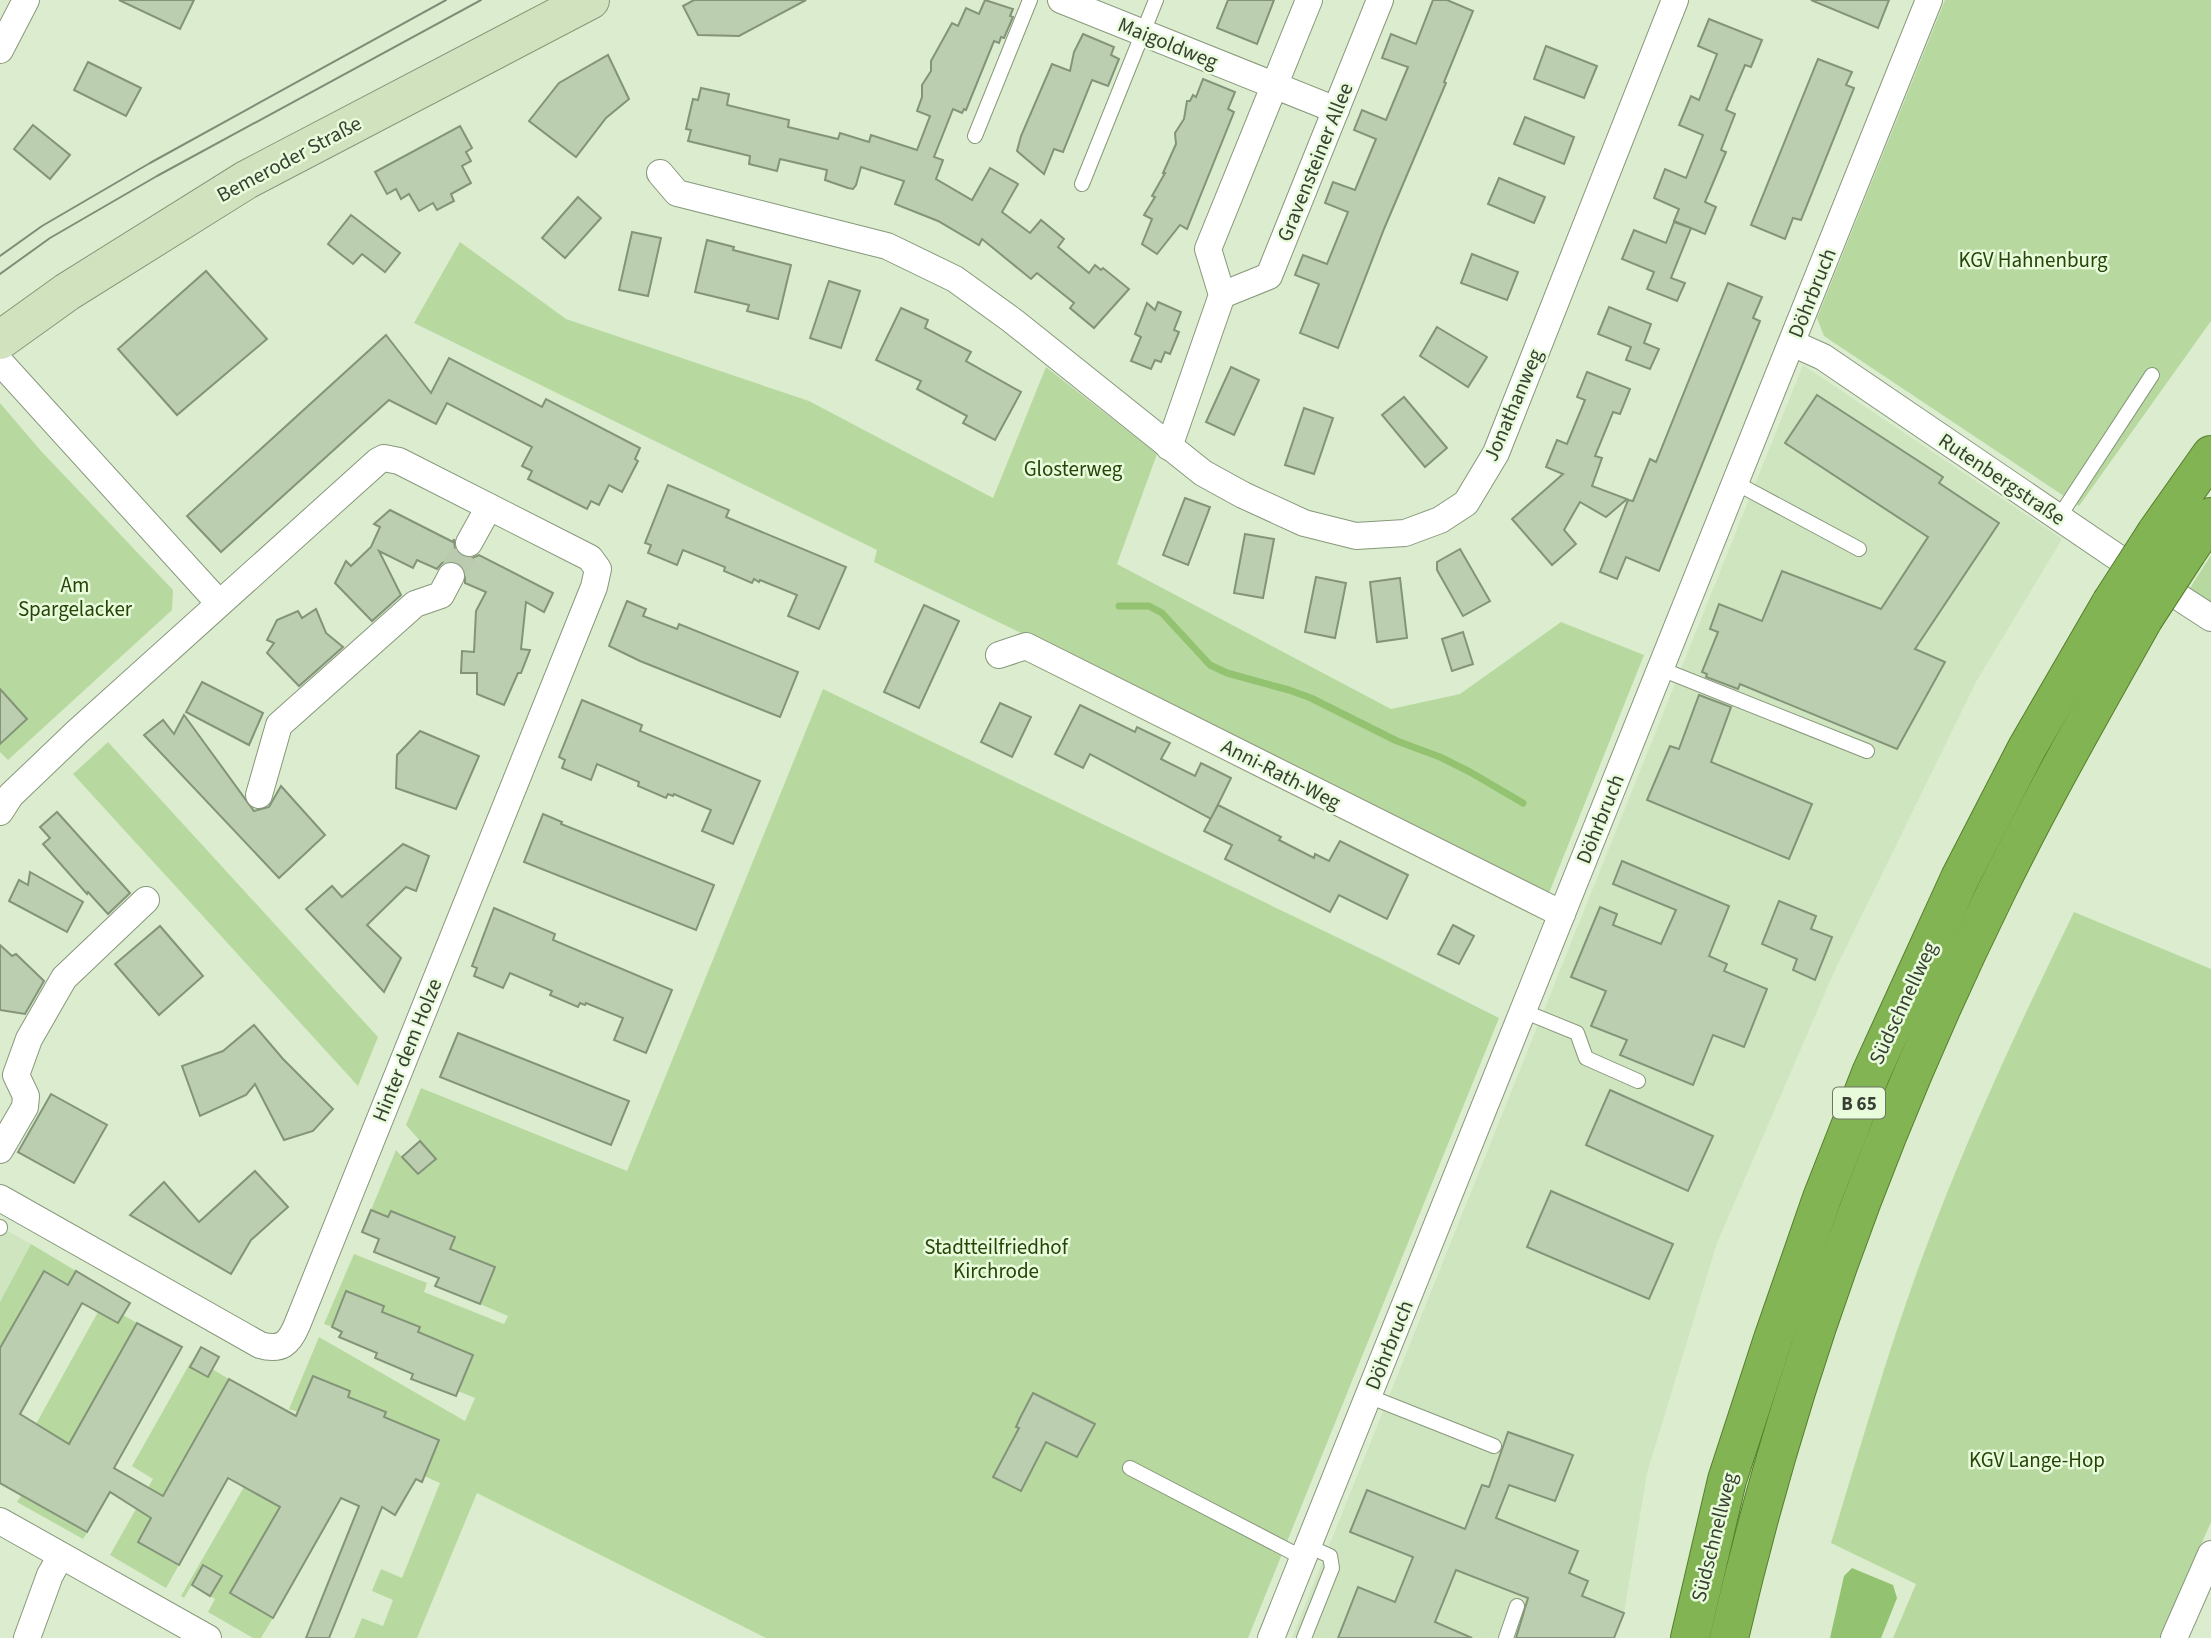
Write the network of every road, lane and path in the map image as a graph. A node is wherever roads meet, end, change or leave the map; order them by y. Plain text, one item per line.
1 (26, 0) edge
2 (590, 0) edge
3 (1030, 0) edge
4 (1061, 0) edge
5 (1156, 0) edge
6 (1309, 0) edge
7 (1380, 0) edge
8 (1675, 0) edge
9 (1929, 0) edge
10 (1143, 33) junction
11 (0, 50) edge
12 (1274, 86) junction
13 (1336, 110) junction
14 (975, 136) dead end
15 (660, 173) dead end
16 (1082, 184) dead end
17 (1222, 295) junction
18 (0, 340) edge
19 (1792, 343) junction
20 (0, 362) edge
21 (2152, 375) dead end
22 (1169, 447) junction
23 (2211, 455) edge
24 (1736, 483) junction
25 (489, 507) junction
26 (2059, 517) junction
27 (2211, 517) edge
28 (2171, 542) junction
29 (469, 543) tunnel mouth
30 (1859, 549) dead end
31 (451, 576) tunnel mouth
32 (219, 603) junction
33 (2128, 611) junction
34 (2211, 618) edge
35 (999, 655) dead end
36 (1661, 669) junction
37 (1867, 751) dead end
38 (259, 795) dead end
39 (0, 812) edge
40 (146, 900) dead end
41 (1562, 914) junction
42 (1523, 1010) junction
43 (1638, 1081) dead end
44 (0, 1150) edge
45 (0, 1198) edge
46 (1368, 1396) junction
47 (1494, 1446) dead end
48 (1130, 1468) dead end
49 (0, 1521) edge
50 (1305, 1552) junction
51 (2211, 1554) edge
52 (61, 1556) junction
53 (1517, 1606) dead end
54 (27, 1638) edge
55 (208, 1638) edge
56 (1270, 1638) edge
57 (1304, 1638) edge
58 (1506, 1638) edge
59 (1690, 1638) edge
60 (1729, 1638) edge
61 (2174, 1638) edge

1 - 11 street
2 - 18 main road, Bemeroder Straße
3 - 14 lane
4 - 10 street, Maigoldweg
5 - 10 lane
6 - 12 street
7 - 13 street, Gravensteiner Allee
8 - 22 street, Jonathanweg
9 - 19 street, Döhrbruch
10 - 12 street, Maigoldweg
10 - 16 lane
12 - 13 street, Maigoldweg
12 - 17 street
13 - 17 street, Gravensteiner Allee
15 - 22 street
17 - 22 street
19 - 24 street, Döhrbruch
19 - 26 street, Rutenbergstraße
20 - 32 street
21 - 26 lane
23 - 28 highway, Südschnellweg / B 65
24 - 30 lane
24 - 36 street, Döhrbruch
25 - 29 street
25 - 32 street, Hinter dem Holze
25 - 45 street, Hinter dem Holze
26 - 34 street, Rutenbergstraße
27 - 28 highway, Südschnellweg / B 65
28 - 33 highway, Südschnellweg / B 65, bridge
31 - 38 street
32 - 39 street, Hinter dem Holze
33 - 59 highway, Südschnellweg / B 65
33 - 60 highway, Südschnellweg / B 65
35 - 41 street, Anni-Rath-Weg
36 - 37 lane
36 - 41 street, Döhrbruch
40 - 44 street
41 - 42 street, Döhrbruch
42 - 43 lane
42 - 46 street, Döhrbruch
46 - 47 lane
46 - 50 street, Döhrbruch
48 - 50 lane
49 - 52 street
50 - 56 street, Döhrbruch
50 - 57 lane
51 - 61 street
52 - 54 street
52 - 55 street
53 - 58 lane

